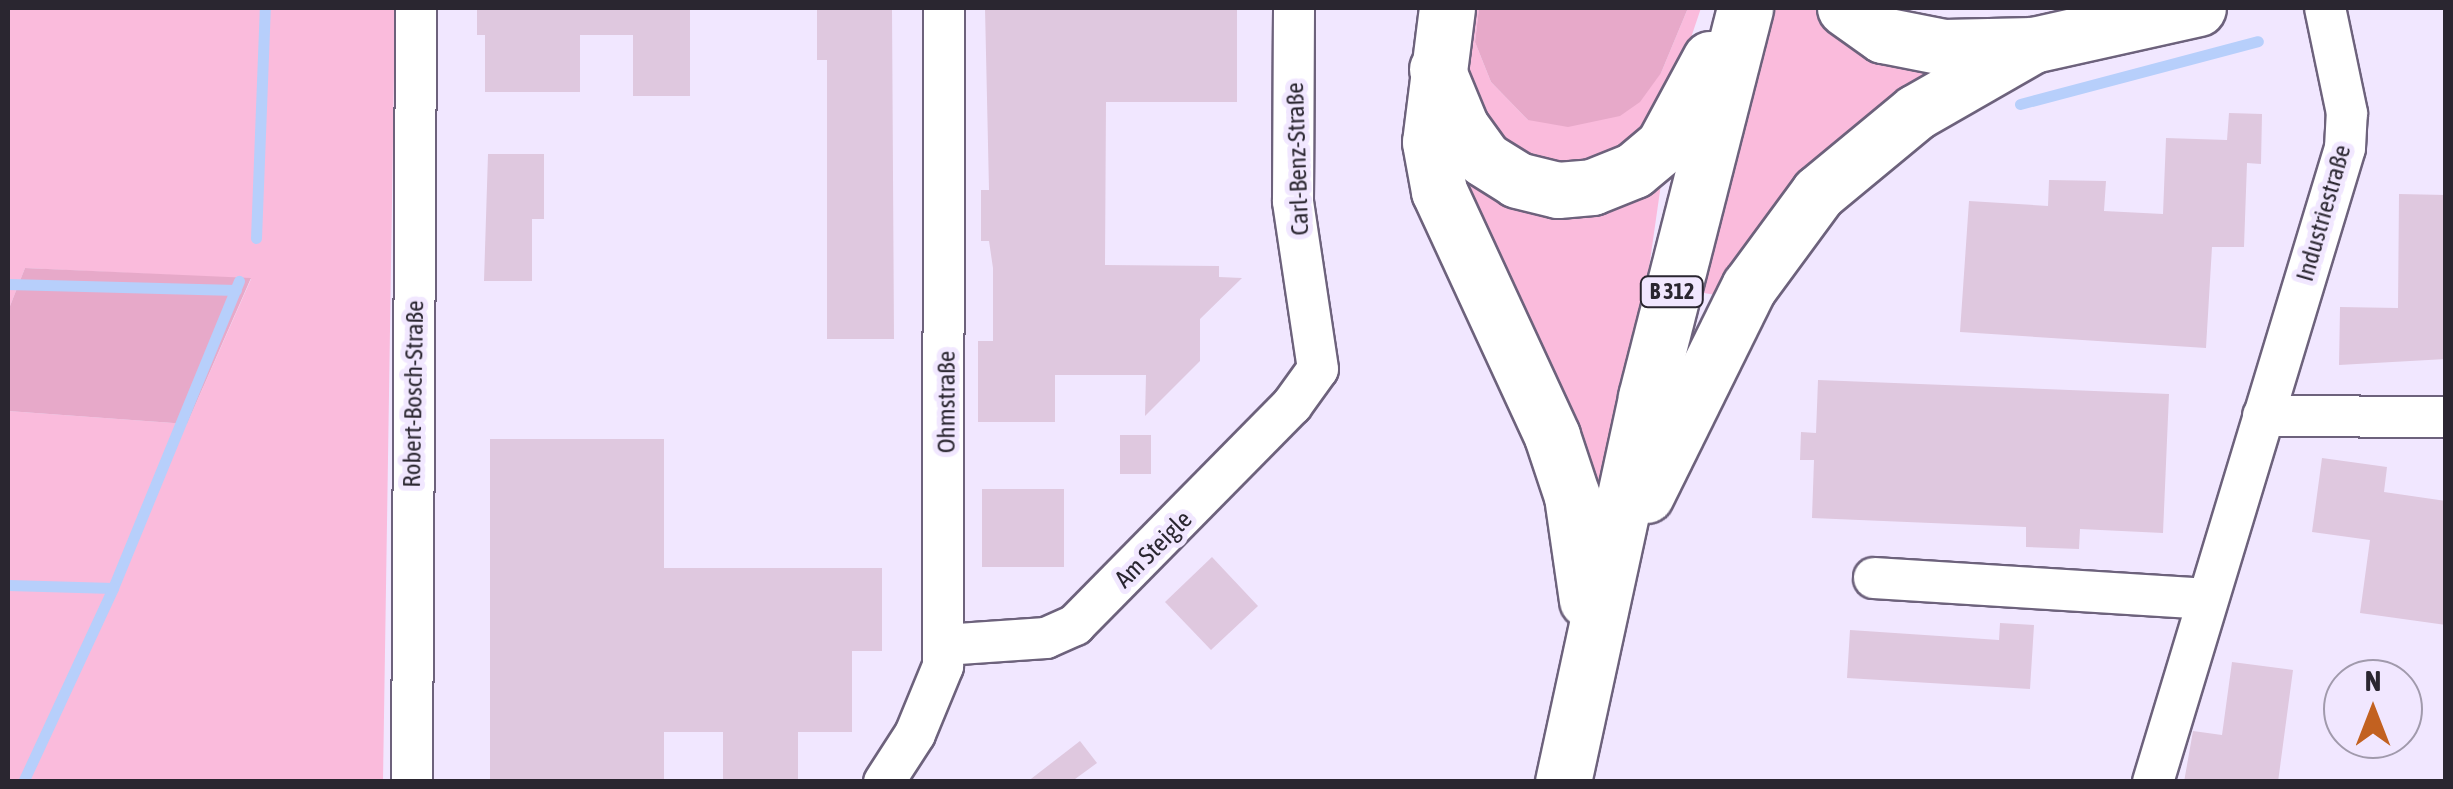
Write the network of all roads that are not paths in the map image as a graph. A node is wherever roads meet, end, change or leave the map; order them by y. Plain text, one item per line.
1 (416, 8) edge
2 (944, 8) edge
3 (1294, 8) edge
4 (1448, 8) edge
5 (1737, 8) edge
6 (1745, 8) edge
7 (1845, 8) edge
8 (2198, 8) edge
9 (2326, 8) edge
10 (2034, 45) junction
11 (1436, 67) junction
12 (1318, 369) joint
13 (2262, 416) junction
14 (2446, 417) edge
15 (1604, 578) junction
16 (1874, 578) dead end
17 (2204, 599) junction
18 (1592, 632) junction
19 (944, 646) junction
20 (412, 782) edge
21 (884, 782) edge
22 (1563, 782) edge
23 (2153, 782) edge

1 - 20 street, Robert-Bosch-Straße
2 - 19 street, Ohmstraße
3 - 12 street, Carl-Benz-Straße
4 - 11 highway
5 - 11 highway
6 - 15 highway, B 312
7 - 10 highway
8 - 10 highway
9 - 13 street, Industriestraße
10 - 15 highway
11 - 18 highway
12 - 19 street, Am Steigle
13 - 14 street
13 - 17 street, Industriestraße
15 - 18 highway, B 312
16 - 17 street
17 - 23 street, Industriestraße
18 - 22 highway, B 312
19 - 21 street, Ohmstraße

